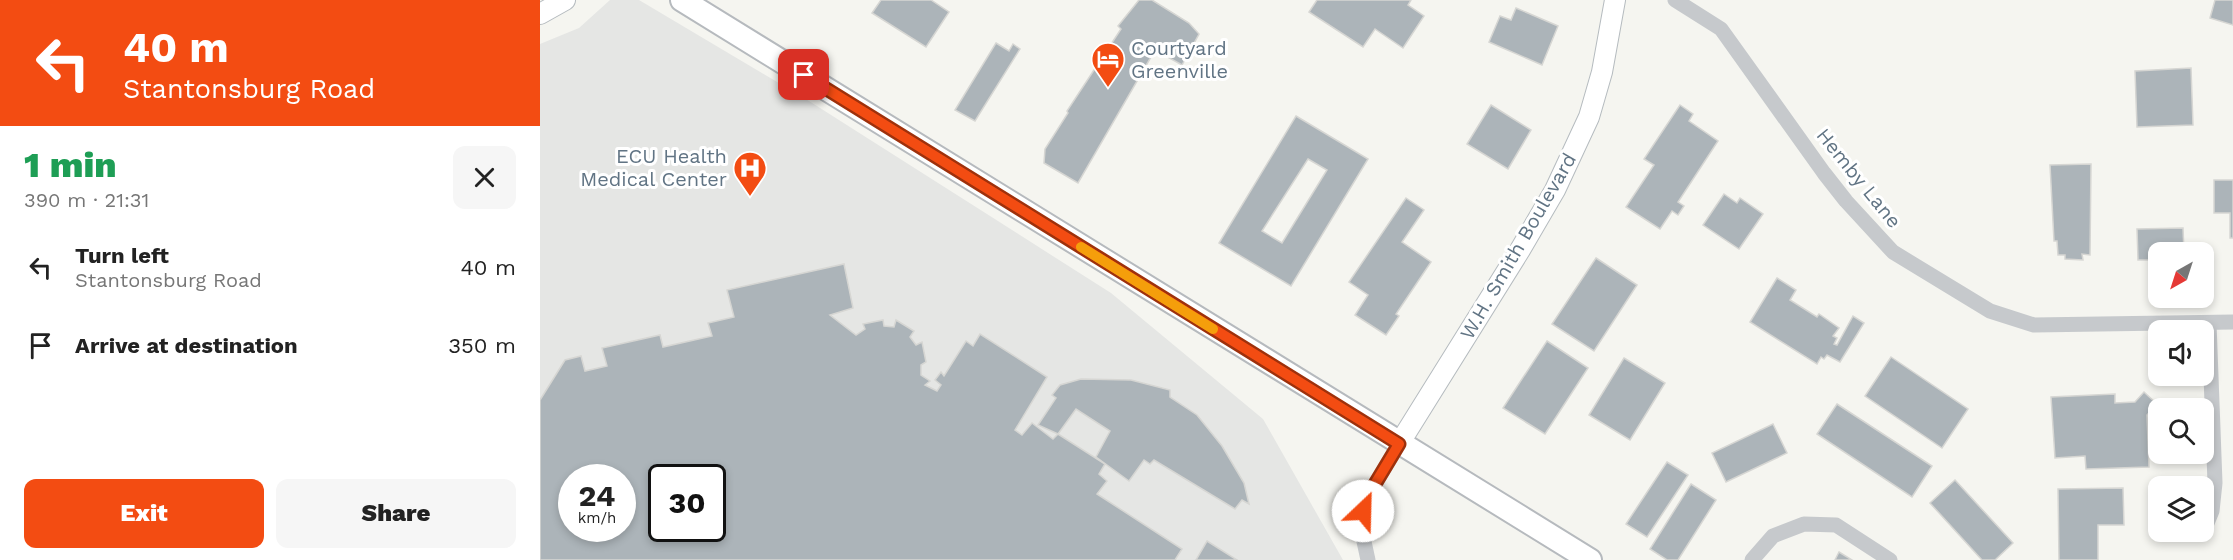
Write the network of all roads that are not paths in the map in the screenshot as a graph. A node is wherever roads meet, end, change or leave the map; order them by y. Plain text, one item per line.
1 (565, 0) edge
2 (682, 0) edge
3 (1615, 0) edge
4 (1675, 0) edge
5 (540, 14) edge
6 (2233, 322) edge
7 (2214, 323) edge
8 (2148, 324) edge
9 (2211, 386) edge
10 (1399, 444) junction
11 (2214, 492) edge
12 (1368, 560) edge
13 (1590, 560) edge
14 (1752, 560) edge
15 (1890, 560) edge

1 - 5 street
2 - 10 main road
3 - 10 street, W.H. Smith Boulevard
4 - 8 street, Hemby Lane
6 - 7 street, Hemby Lane
9 - 11 street
10 - 12 street
10 - 13 main road
14 - 15 street

